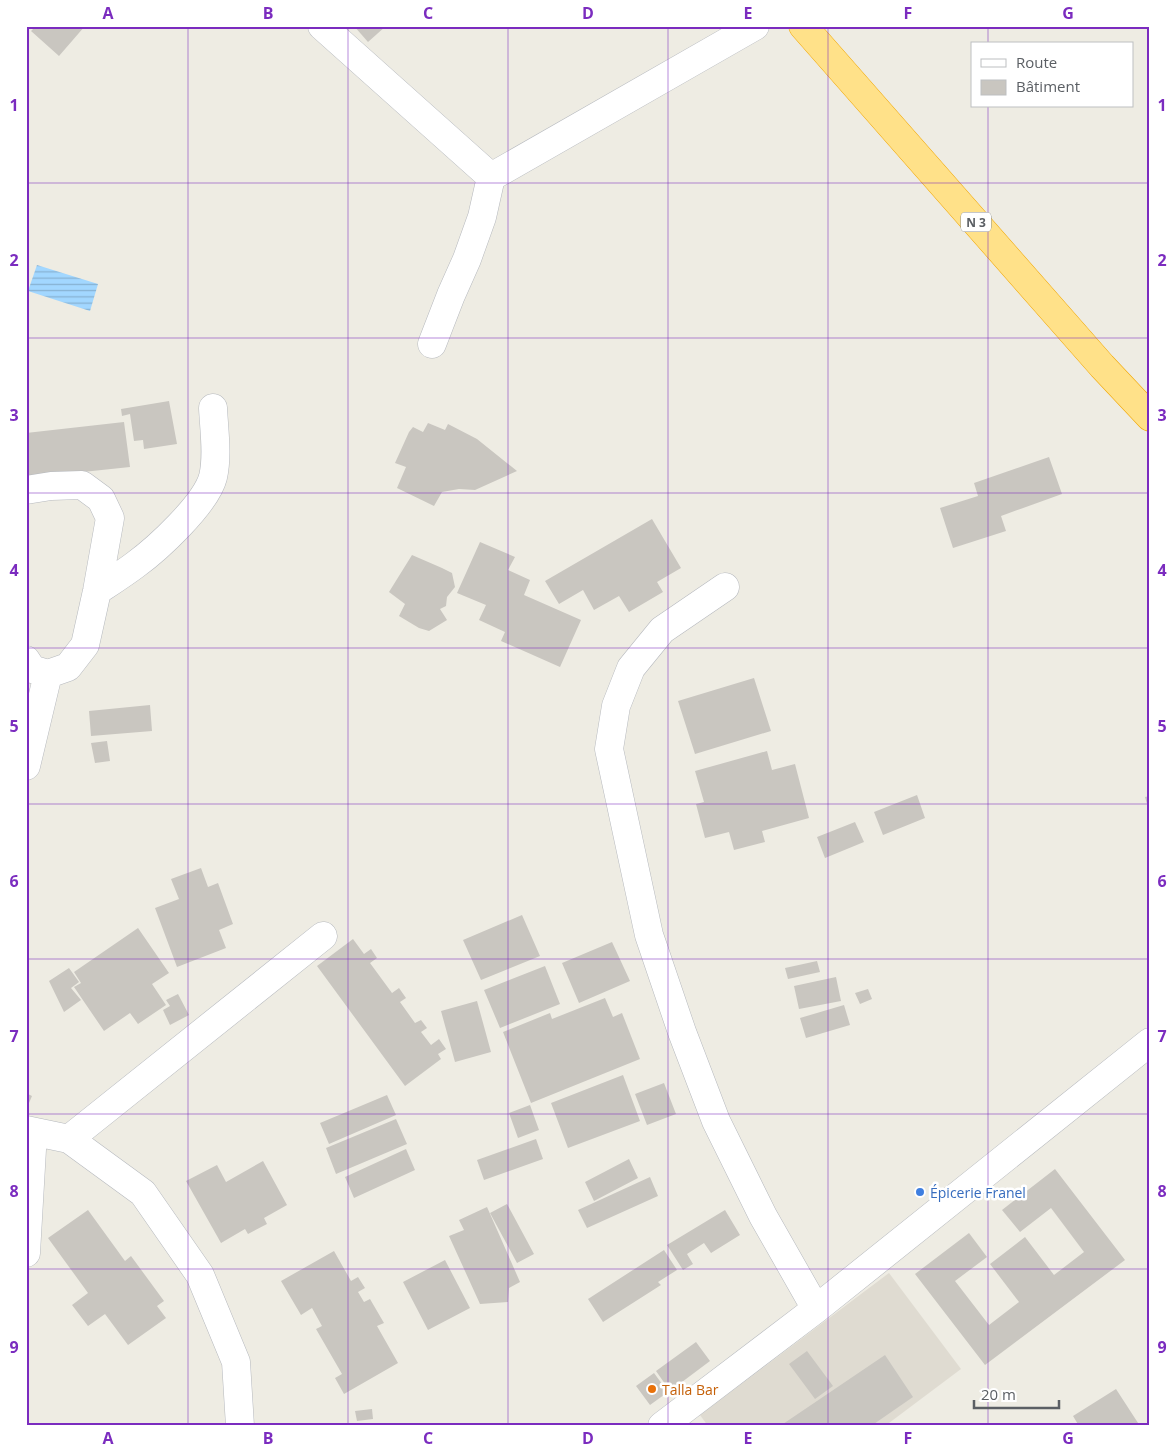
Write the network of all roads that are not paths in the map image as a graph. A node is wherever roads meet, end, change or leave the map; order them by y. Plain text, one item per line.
1 (322, 26) edge
2 (755, 26) edge
3 (803, 26) edge
4 (491, 177) junction
5 (432, 344) dead end
6 (213, 408) dead end
7 (1150, 417) edge
8 (26, 490) edge
9 (725, 587) dead end
10 (96, 591) junction
11 (37, 667) edge
12 (26, 766) edge
13 (323, 936) dead end
14 (1150, 1042) edge
15 (30, 1131) edge
16 (69, 1139) junction
17 (26, 1253) edge
18 (816, 1309) junction
19 (240, 1426) edge
20 (662, 1426) edge

1 - 4 street
2 - 4 street
3 - 7 highway, N 3
4 - 5 street
6 - 10 street
8 - 10 street
9 - 18 street
10 - 11 street
11 - 12 street
13 - 16 street
14 - 18 street
15 - 16 street
15 - 17 street
16 - 19 street
18 - 20 street

